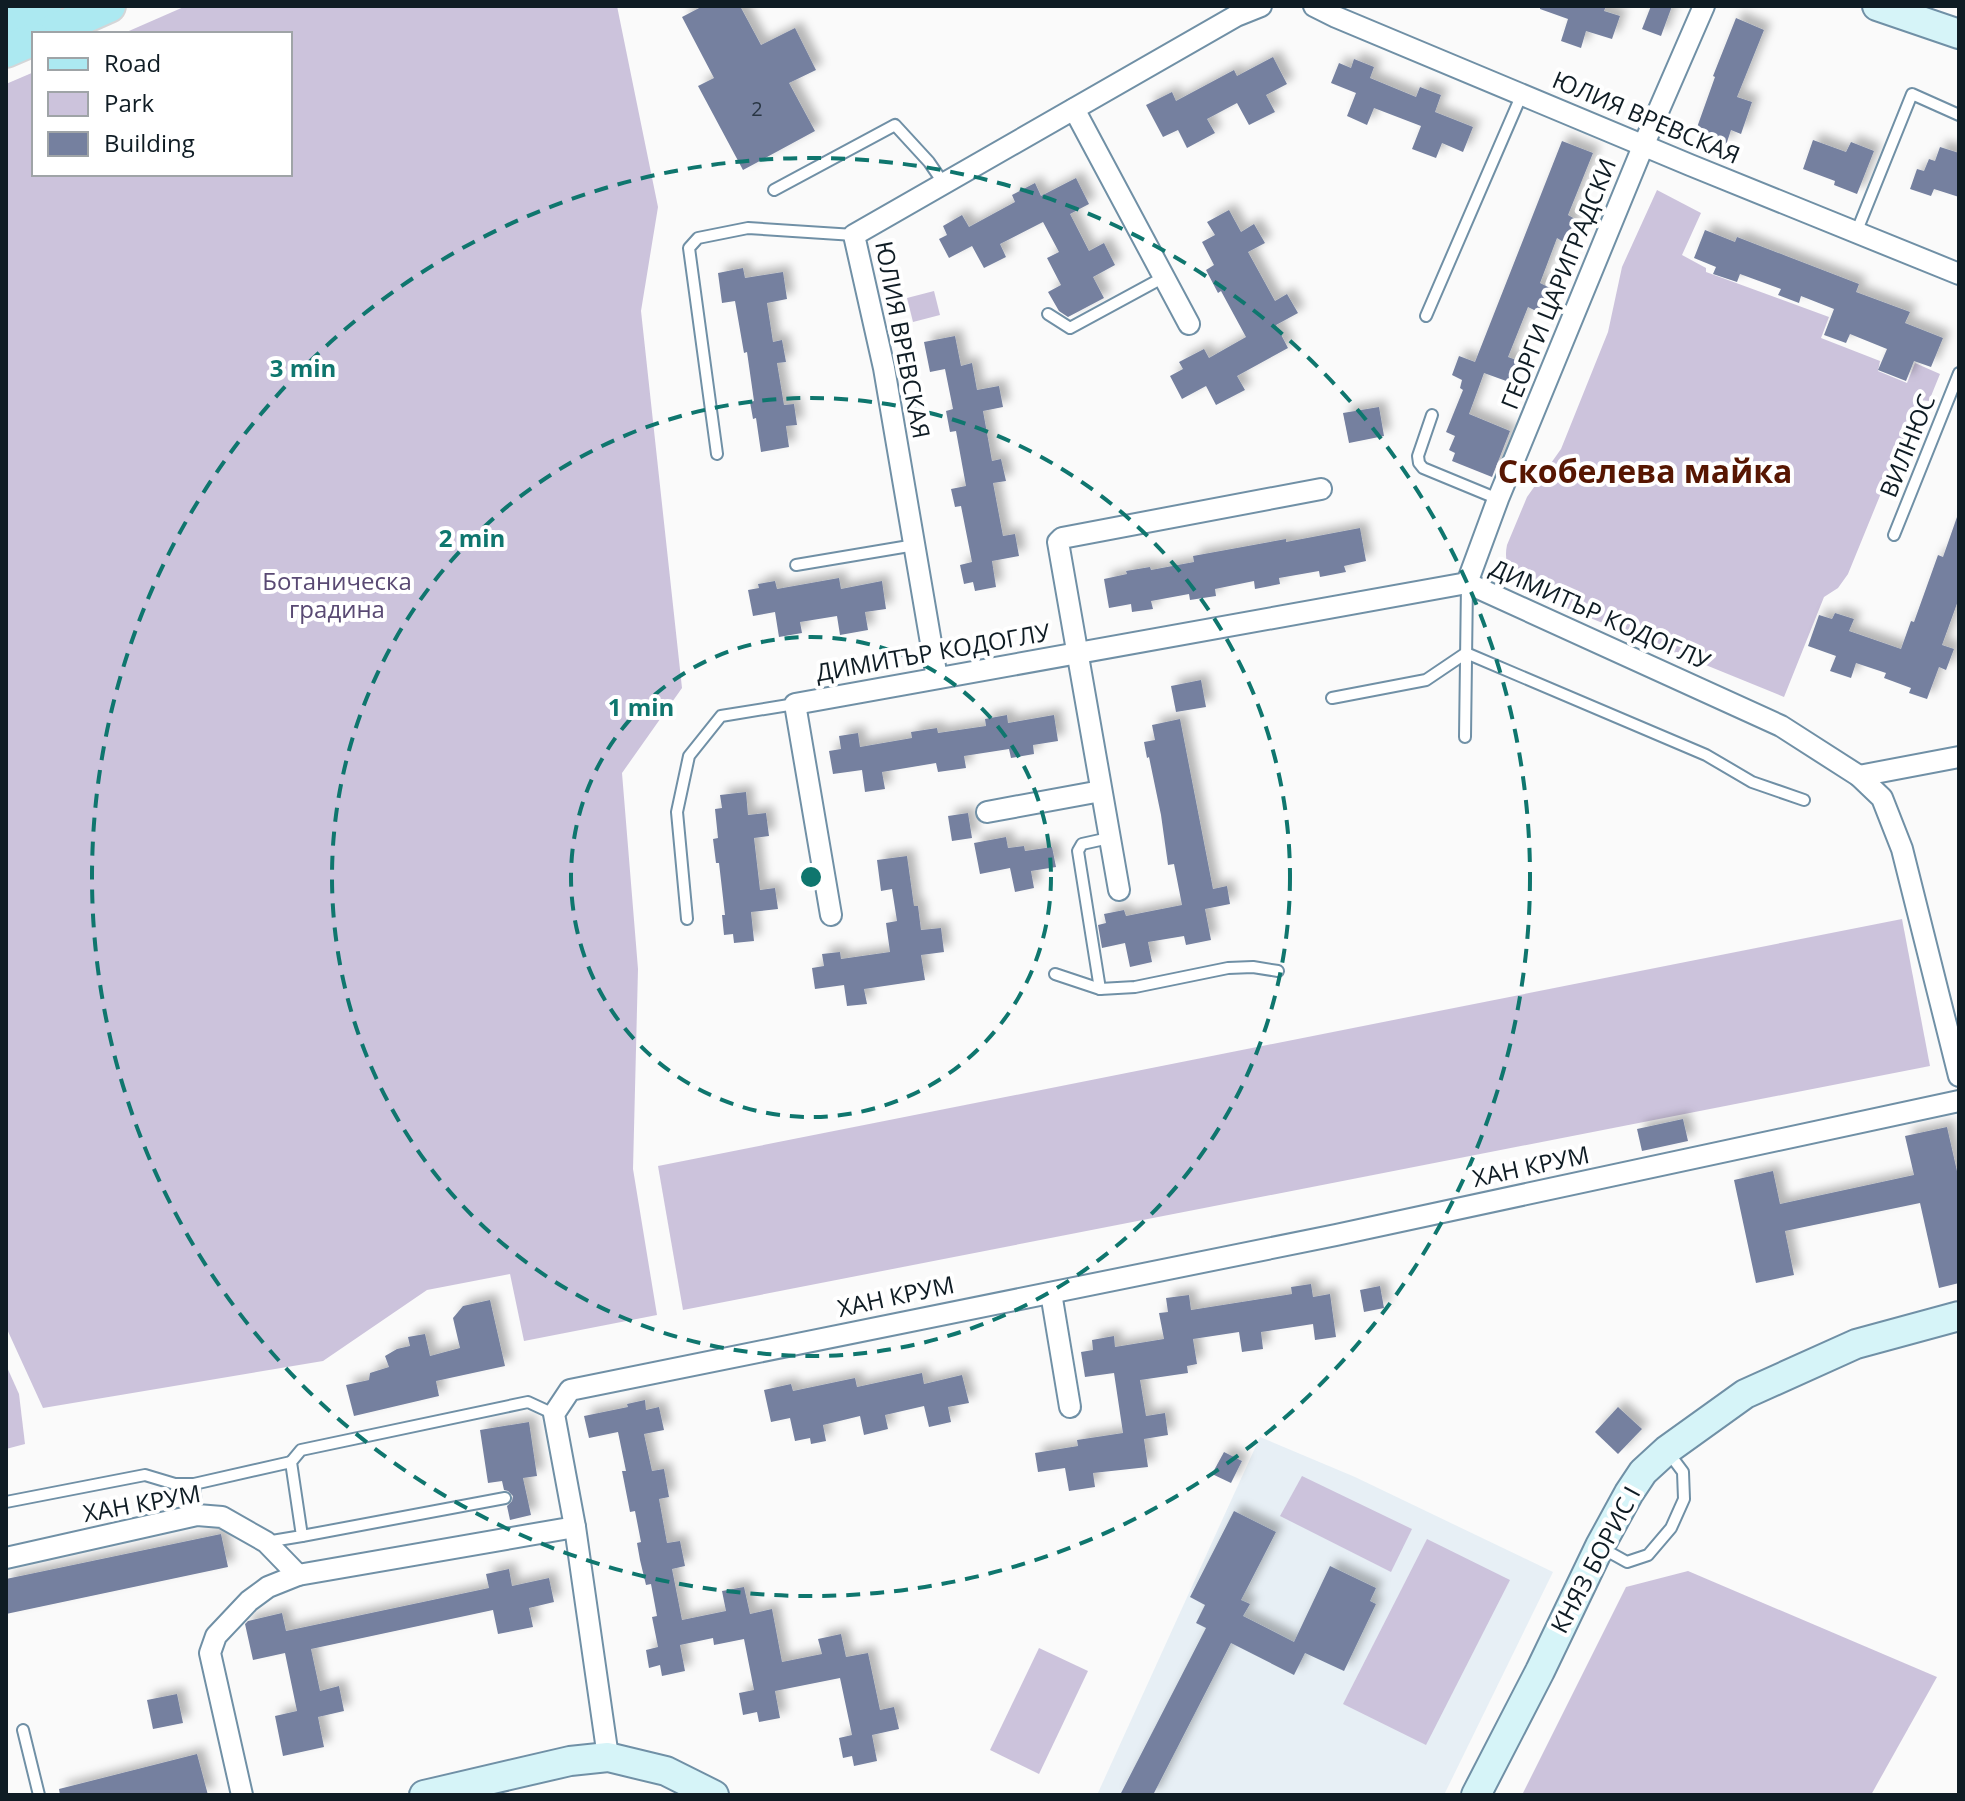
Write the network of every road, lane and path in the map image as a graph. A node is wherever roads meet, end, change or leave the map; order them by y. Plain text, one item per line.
1 (45, 6) edge
2 (109, 6) edge
3 (1261, 6) edge
4 (1314, 6) edge
5 (1704, 6) edge
6 (1895, 9) edge
7 (6, 25) edge
8 (50, 32) edge
9 (1959, 34) edge
10 (32, 40) edge
11 (6, 51) edge
12 (1522, 94) junction
13 (1074, 109) junction
14 (1959, 115) edge
15 (1644, 144) junction
16 (944, 184) junction
17 (774, 190) dead end
18 (1856, 233) junction
19 (854, 235) junction
20 (1959, 274) edge
21 (1164, 277) junction
22 (1048, 314) dead end
23 (1426, 316) dead end
24 (1189, 324) dead end
25 (1959, 373) edge
26 (1432, 415) dead end
27 (717, 454) dead end
28 (1321, 489) dead end
29 (1498, 499) junction
30 (1894, 535) dead end
31 (915, 545) junction
32 (796, 565) dead end
33 (1467, 583) junction
34 (1077, 653) junction
35 (1466, 653) junction
36 (937, 678) junction
37 (1332, 698) dead end
38 (795, 704) junction
39 (1465, 737) dead end
40 (1959, 757) edge
41 (1859, 776) junction
42 (1101, 791) junction
43 (1804, 800) dead end
44 (987, 812) dead end
45 (1109, 838) junction
46 (1119, 890) dead end
47 (831, 915) dead end
48 (687, 919) dead end
49 (1278, 971) dead end
50 (1055, 974) dead end
51 (1100, 989) junction
52 (1959, 1076) edge
53 (1959, 1101) edge
54 (1051, 1293) junction
55 (1959, 1316) edge
56 (1070, 1407) dead end
57 (554, 1414) junction
58 (1667, 1450) junction
59 (291, 1462) junction
60 (194, 1484) junction
61 (505, 1498) dead end
62 (6, 1502) edge
63 (197, 1515) junction
64 (575, 1527) junction
65 (302, 1536) junction
66 (266, 1542) junction
67 (1600, 1546) junction
68 (6, 1558) edge
69 (298, 1575) junction
70 (23, 1730) dead end
71 (608, 1757) junction
72 (39, 1795) edge
73 (242, 1795) edge
74 (424, 1795) edge
75 (714, 1795) edge
76 (1476, 1795) edge

1 - 7 main road
2 - 8 main road
3 - 13 street, ЮЛИЯ ВРЕВСКАЯ
4 - 12 street, ЮЛИЯ ВРЕВСКАЯ
5 - 15 street, ГЕОРГИ ЦАРИГРАДСКИ
6 - 9 street
10 - 11 main road
12 - 15 street, ЮЛИЯ ВРЕВСКАЯ
12 - 23 lane
13 - 16 street, ЮЛИЯ ВРЕВСКАЯ
13 - 21 street
14 - 18 lane
15 - 18 street, ЮЛИЯ ВРЕВСКАЯ
15 - 29 street, ГЕОРГИ ЦАРИГРАДСКИ
16 - 17 lane
16 - 19 street, ЮЛИЯ ВРЕВСКАЯ
18 - 20 street, ЮЛИЯ ВРЕВСКАЯ
19 - 27 lane
19 - 31 street, ЮЛИЯ ВРЕВСКАЯ
21 - 22 lane
21 - 24 street
25 - 30 lane, ВИЛНЮС
26 - 29 lane
28 - 34 street
29 - 33 street, ГЕОРГИ ЦАРИГРАДСКИ
31 - 32 lane
31 - 36 street, ЮЛИЯ ВРЕВСКАЯ
33 - 34 street, ДИМИТЪР КОДОГЛУ
33 - 35 lane
33 - 41 street, ДИМИТЪР КОДОГЛУ
34 - 36 street, ДИМИТЪР КОДОГЛУ
34 - 42 street
35 - 37 lane
35 - 39 lane
35 - 43 lane
36 - 38 street, ДИМИТЪР КОДОГЛУ
38 - 47 street
38 - 48 lane
40 - 41 street
41 - 52 street, ДИМИТЪР КОДОГЛУ
42 - 44 street
42 - 45 street
45 - 46 street
45 - 51 lane
49 - 51 lane
50 - 51 lane
53 - 54 street, ХАН КРУМ
54 - 56 street
54 - 57 street, ХАН КРУМ
55 - 58 street, КНЯЗ БОРИС I
57 - 59 lane
57 - 64 street
58 - 67 street, КНЯЗ БОРИС I
58 - 67 lane
59 - 60 lane
59 - 65 lane
60 - 62 lane
60 - 63 lane
61 - 65 lane
63 - 66 street, ХАН КРУМ
63 - 68 street, ХАН КРУМ
64 - 69 street
64 - 71 street
65 - 66 lane
66 - 69 street, ХАН КРУМ
67 - 76 street, КНЯЗ БОРИС I
69 - 73 street
70 - 72 lane
71 - 74 street
71 - 75 street

